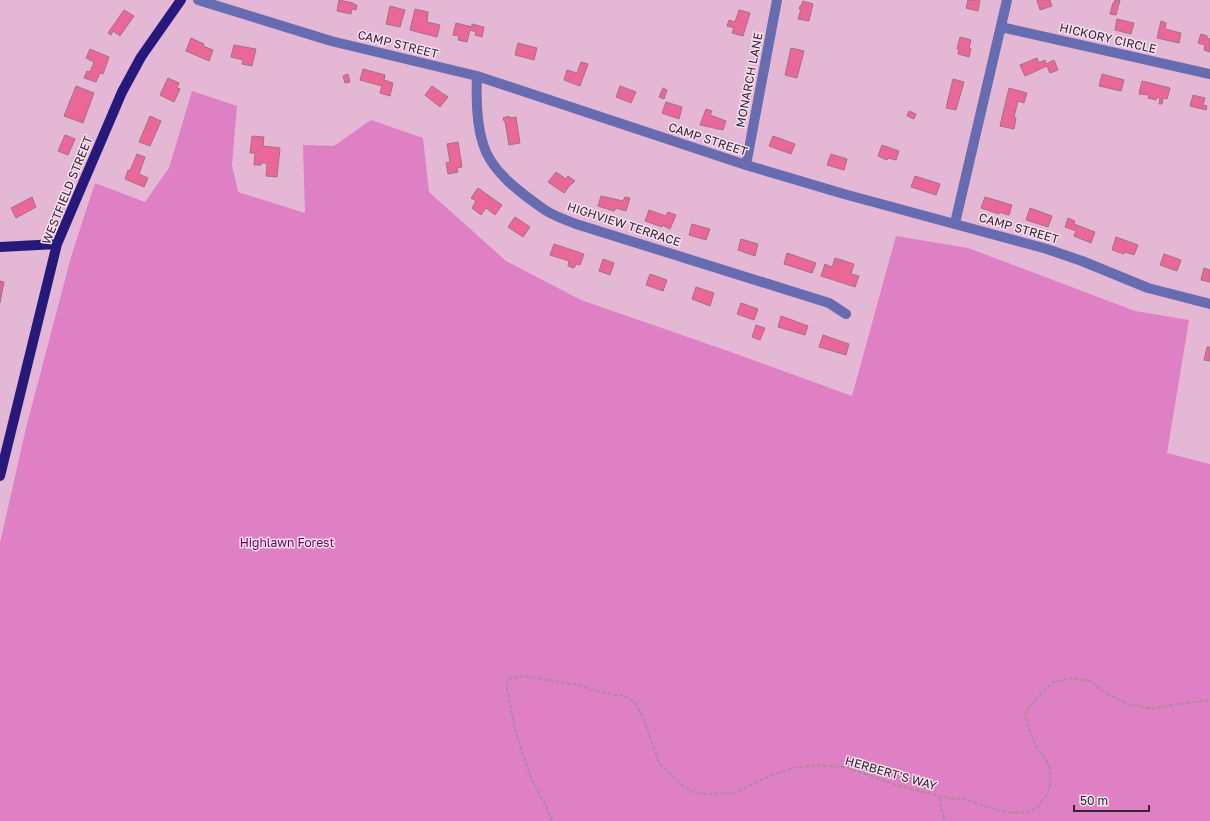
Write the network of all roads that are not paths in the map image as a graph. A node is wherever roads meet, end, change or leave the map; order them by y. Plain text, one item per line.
1 (181, 0) edge
2 (198, 0) edge
3 (777, 0) edge
4 (1006, 0) edge
5 (1001, 27) junction
6 (1210, 74) edge
7 (477, 76) junction
8 (746, 165) junction
9 (955, 223) junction
10 (57, 244) junction
11 (0, 248) edge
12 (1210, 304) edge
13 (846, 314) dead end
14 (0, 476) edge

1 - 10 main road, WESTFIELD STREET
2 - 7 street, CAMP STREET
3 - 8 street, MONARCH LANE
4 - 5 street
5 - 6 street, HICKORY CIRCLE
5 - 9 street
7 - 8 street, CAMP STREET
7 - 13 street, HIGHVIEW TERRACE
8 - 9 street, CAMP STREET
9 - 12 street, CAMP STREET
10 - 11 main road
10 - 14 main road, WESTFIELD STREET

